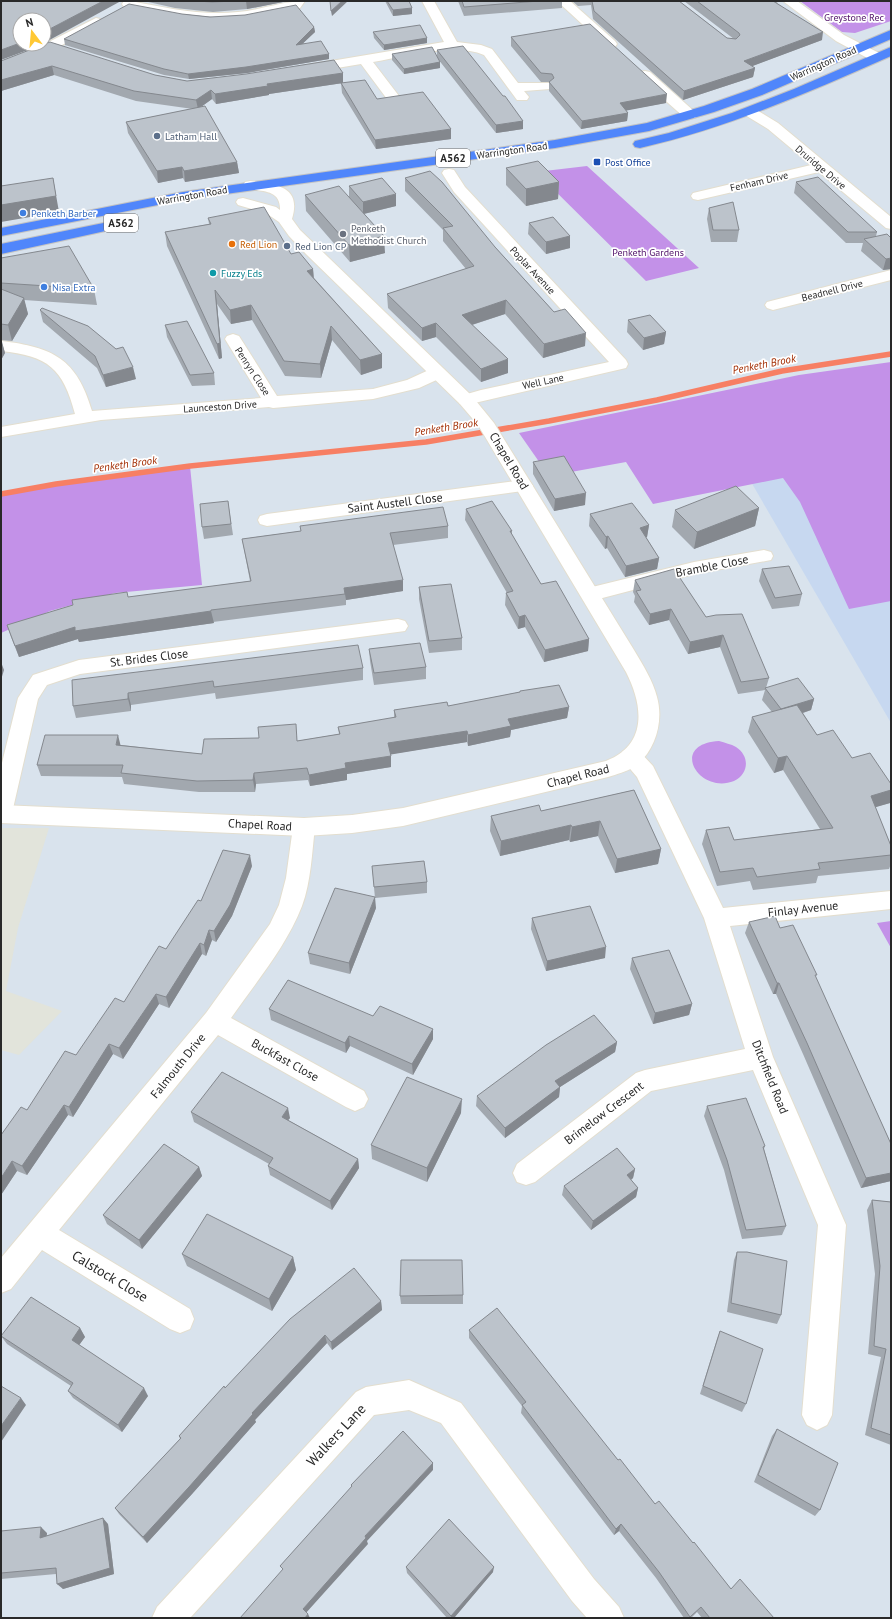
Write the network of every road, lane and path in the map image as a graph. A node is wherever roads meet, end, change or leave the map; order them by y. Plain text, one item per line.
1 (300, 1) edge
2 (428, 1) edge
3 (563, 1) edge
4 (789, 1) edge
5 (129, 3) edge
6 (116, 11) edge
7 (105, 18) edge
8 (889, 37) edge
9 (52, 45) edge
10 (452, 45) junction
11 (52, 46) edge
12 (858, 48) junction
13 (66, 50) edge
14 (891, 51) edge
15 (36, 52) edge
16 (622, 54) edge
17 (876, 57) junction
18 (365, 60) junction
19 (634, 65) edge
20 (1, 66) edge
21 (295, 71) edge
22 (545, 86) dead end
23 (392, 96) edge
24 (750, 112) junction
25 (690, 115) junction
26 (625, 147) dead end
27 (821, 167) junction
28 (456, 172) joint
29 (434, 175) edge
30 (250, 185) junction
31 (302, 193) dead end
32 (286, 196) junction
33 (243, 202) junction
34 (227, 204) dead end
35 (709, 206) edge
36 (285, 219) junction
37 (134, 221) dead end
38 (891, 225) edge
39 (1, 232) edge
40 (1, 249) edge
41 (891, 275) edge
42 (774, 305) dead end
43 (233, 339) dead end
44 (1, 346) edge
45 (620, 364) joint
46 (437, 373) junction
47 (466, 400) junction
48 (273, 403) junction
49 (85, 418) junction
50 (1, 432) edge
51 (524, 486) junction
52 (266, 520) dead end
53 (764, 556) dead end
54 (591, 594) junction
55 (398, 626) dead end
56 (631, 757) junction
57 (1, 813) edge
58 (304, 827) junction
59 (891, 900) edge
60 (716, 918) junction
61 (215, 1021) junction
62 (760, 1057) junction
63 (355, 1099) dead end
64 (526, 1173) dead end
65 (40, 1234) junction
66 (1, 1279) edge
67 (180, 1319) dead end
68 (817, 1415) dead end
69 (168, 1618) edge
70 (608, 1618) edge

1 - 5 street
2 - 10 street
3 - 16 street
4 - 12 street
5 - 6 street
7 - 9 street
8 - 12 main road, Warrington Road / A562
10 - 18 street
10 - 22 street
11 - 13 street
12 - 17 street
12 - 25 main road, Warrington Road / A562
14 - 17 main road, Warrington Road
15 - 20 street
17 - 24 main road, Warrington Road
18 - 21 street
18 - 23 street
19 - 25 street
24 - 26 main road, Warrington Road
24 - 27 street, Druridge Drive
25 - 30 main road, Warrington Road / A562
27 - 35 street, Fenham Drive
27 - 38 street, Druridge Drive
28 - 29 main road, A562
28 - 45 street, Poplar Avenue
30 - 32 street
30 - 39 main road, Warrington Road / A562
31 - 32 main road, Warrington Road
32 - 33 main road, Warrington Road
32 - 36 street
33 - 34 main road, Warrington Road
33 - 36 street, Chapel Road
36 - 46 street, Chapel Road
37 - 40 main road, A562
41 - 42 street, Beadnell Drive
43 - 48 street, Penryn Close
44 - 49 street
45 - 47 street, Well Lane
46 - 47 street, Chapel Road
46 - 48 street, Launceston Drive
47 - 51 street, Chapel Road
48 - 49 street, Launceston Drive
49 - 50 street, Launceston Drive
51 - 52 street, Saint Austell Close
51 - 54 street, Chapel Road
53 - 54 street, Bramble Close
54 - 56 street, Chapel Road
55 - 57 street, St. Brides Close
56 - 58 street, Chapel Road
56 - 60 street, Ditchfield Road
57 - 58 street, Chapel Road
58 - 61 street, Falmouth Drive
59 - 60 street, Finlay Avenue
60 - 62 street, Ditchfield Road
61 - 63 street, Buckfast Close
61 - 65 street, Falmouth Drive
62 - 64 street, Brimelow Crescent
62 - 68 street, Ditchfield Road
65 - 66 street, Falmouth Drive
65 - 67 street, Calstock Close
69 - 70 street, Walkers Lane

